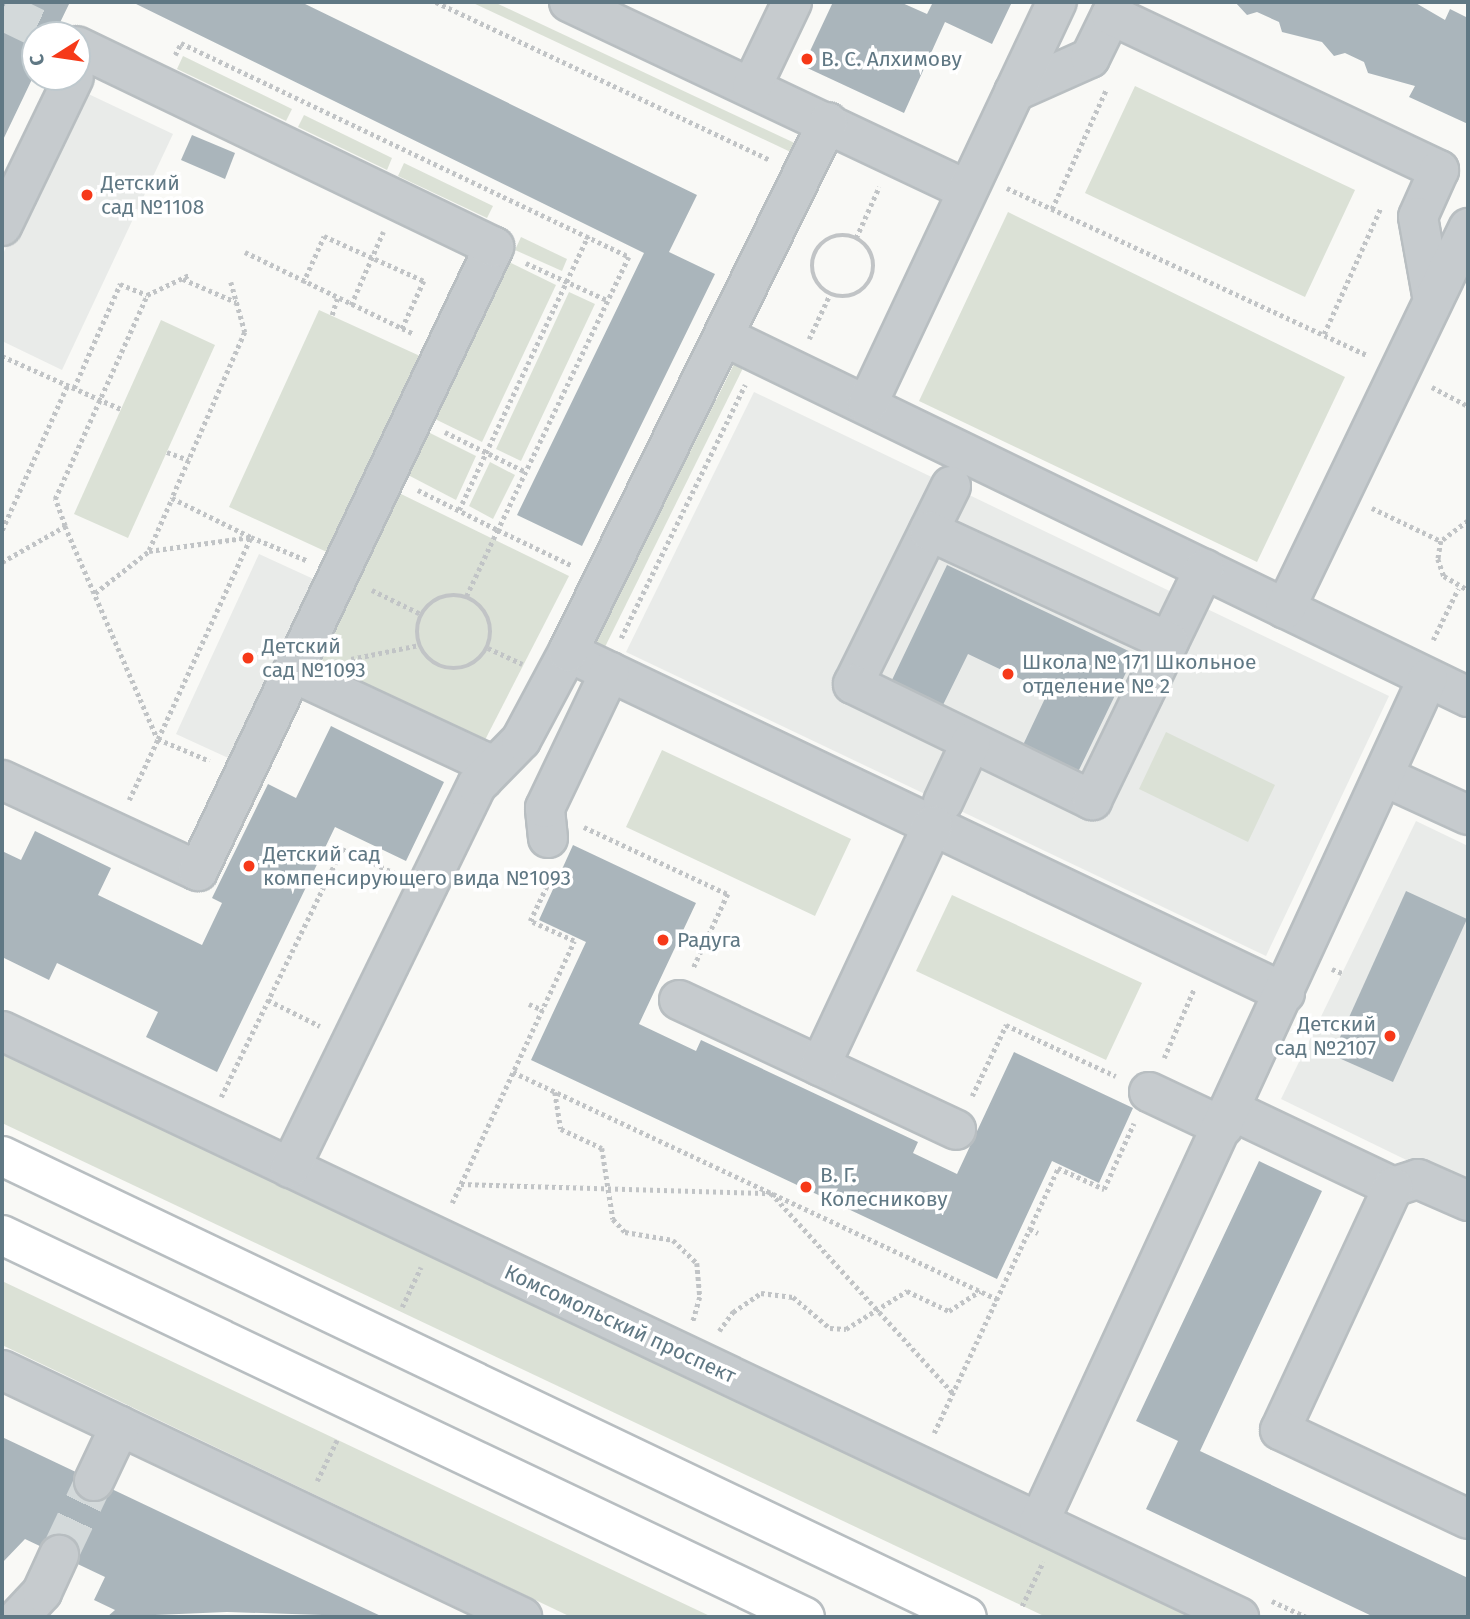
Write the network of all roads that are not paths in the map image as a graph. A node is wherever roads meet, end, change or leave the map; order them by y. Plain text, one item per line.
1 (569, 2) edge
2 (792, 2) edge
3 (1056, 2) edge
4 (91, 67) edge
5 (752, 86) junction
6 (65, 91) edge
7 (1014, 92) junction
8 (828, 122) junction
9 (971, 182) junction
10 (2, 226) edge
11 (1468, 228) edge
12 (1433, 301) junction
13 (724, 337) junction
14 (867, 404) junction
15 (951, 486) dead end
16 (929, 531) junction
17 (1204, 569) junction
18 (1285, 609) junction
19 (1169, 642) junction
20 (568, 652) junction
21 (607, 671) junction
22 (292, 672) junction
23 (1423, 675) junction
24 (1468, 697) edge
25 (971, 741) junction
26 (1385, 777) junction
27 (483, 779) junction
28 (2, 780) edge
29 (938, 814) junction
30 (1468, 815) edge
31 (550, 836) road end
32 (1285, 993) junction
33 (679, 1000) road end
34 (2, 1031) edge
35 (820, 1066) junction
36 (1142, 1106) road end
37 (1227, 1118) junction
38 (956, 1130) road end
39 (2, 1156) edge
40 (290, 1168) junction
41 (1393, 1187) junction
42 (1468, 1201) edge
43 (2, 1235) edge
44 (2, 1370) edge
45 (120, 1426) junction
46 (94, 1481) tunnel mouth
47 (1468, 1519) edge
48 (1043, 1537) junction
49 (59, 1555) tunnel mouth
50 (19, 1617) edge
51 (522, 1617) edge
52 (805, 1617) edge
53 (967, 1617) edge
54 (1238, 1617) edge

1 - 5 street
2 - 5 street
3 - 7 street
4 - 22 street
5 - 8 street
6 - 10 street
7 - 9 street
7 - 12 street
8 - 9 street
8 - 13 street
9 - 14 street
11 - 12 street
12 - 18 street
13 - 14 street
13 - 20 street
14 - 17 street
15 - 16 street
16 - 19 street
16 - 25 street
17 - 18 street
17 - 19 street
18 - 23 street
19 - 25 street
20 - 21 street
20 - 27 street
21 - 29 street
21 - 31 street
22 - 27 street
22 - 28 street
23 - 24 street
23 - 26 street
25 - 29 street
26 - 30 street
26 - 32 street
27 - 40 street
29 - 32 street
29 - 35 street
32 - 37 street
33 - 35 street
34 - 40 street, Комсомольский проспект
35 - 38 street
36 - 37 street
37 - 41 street
37 - 48 street
39 - 53 main road
40 - 48 street, Комсомольский проспект
41 - 42 street
41 - 47 street
43 - 52 main road
44 - 45 street
45 - 46 street
45 - 51 street
48 - 54 street, Комсомольский проспект
49 - 50 street

